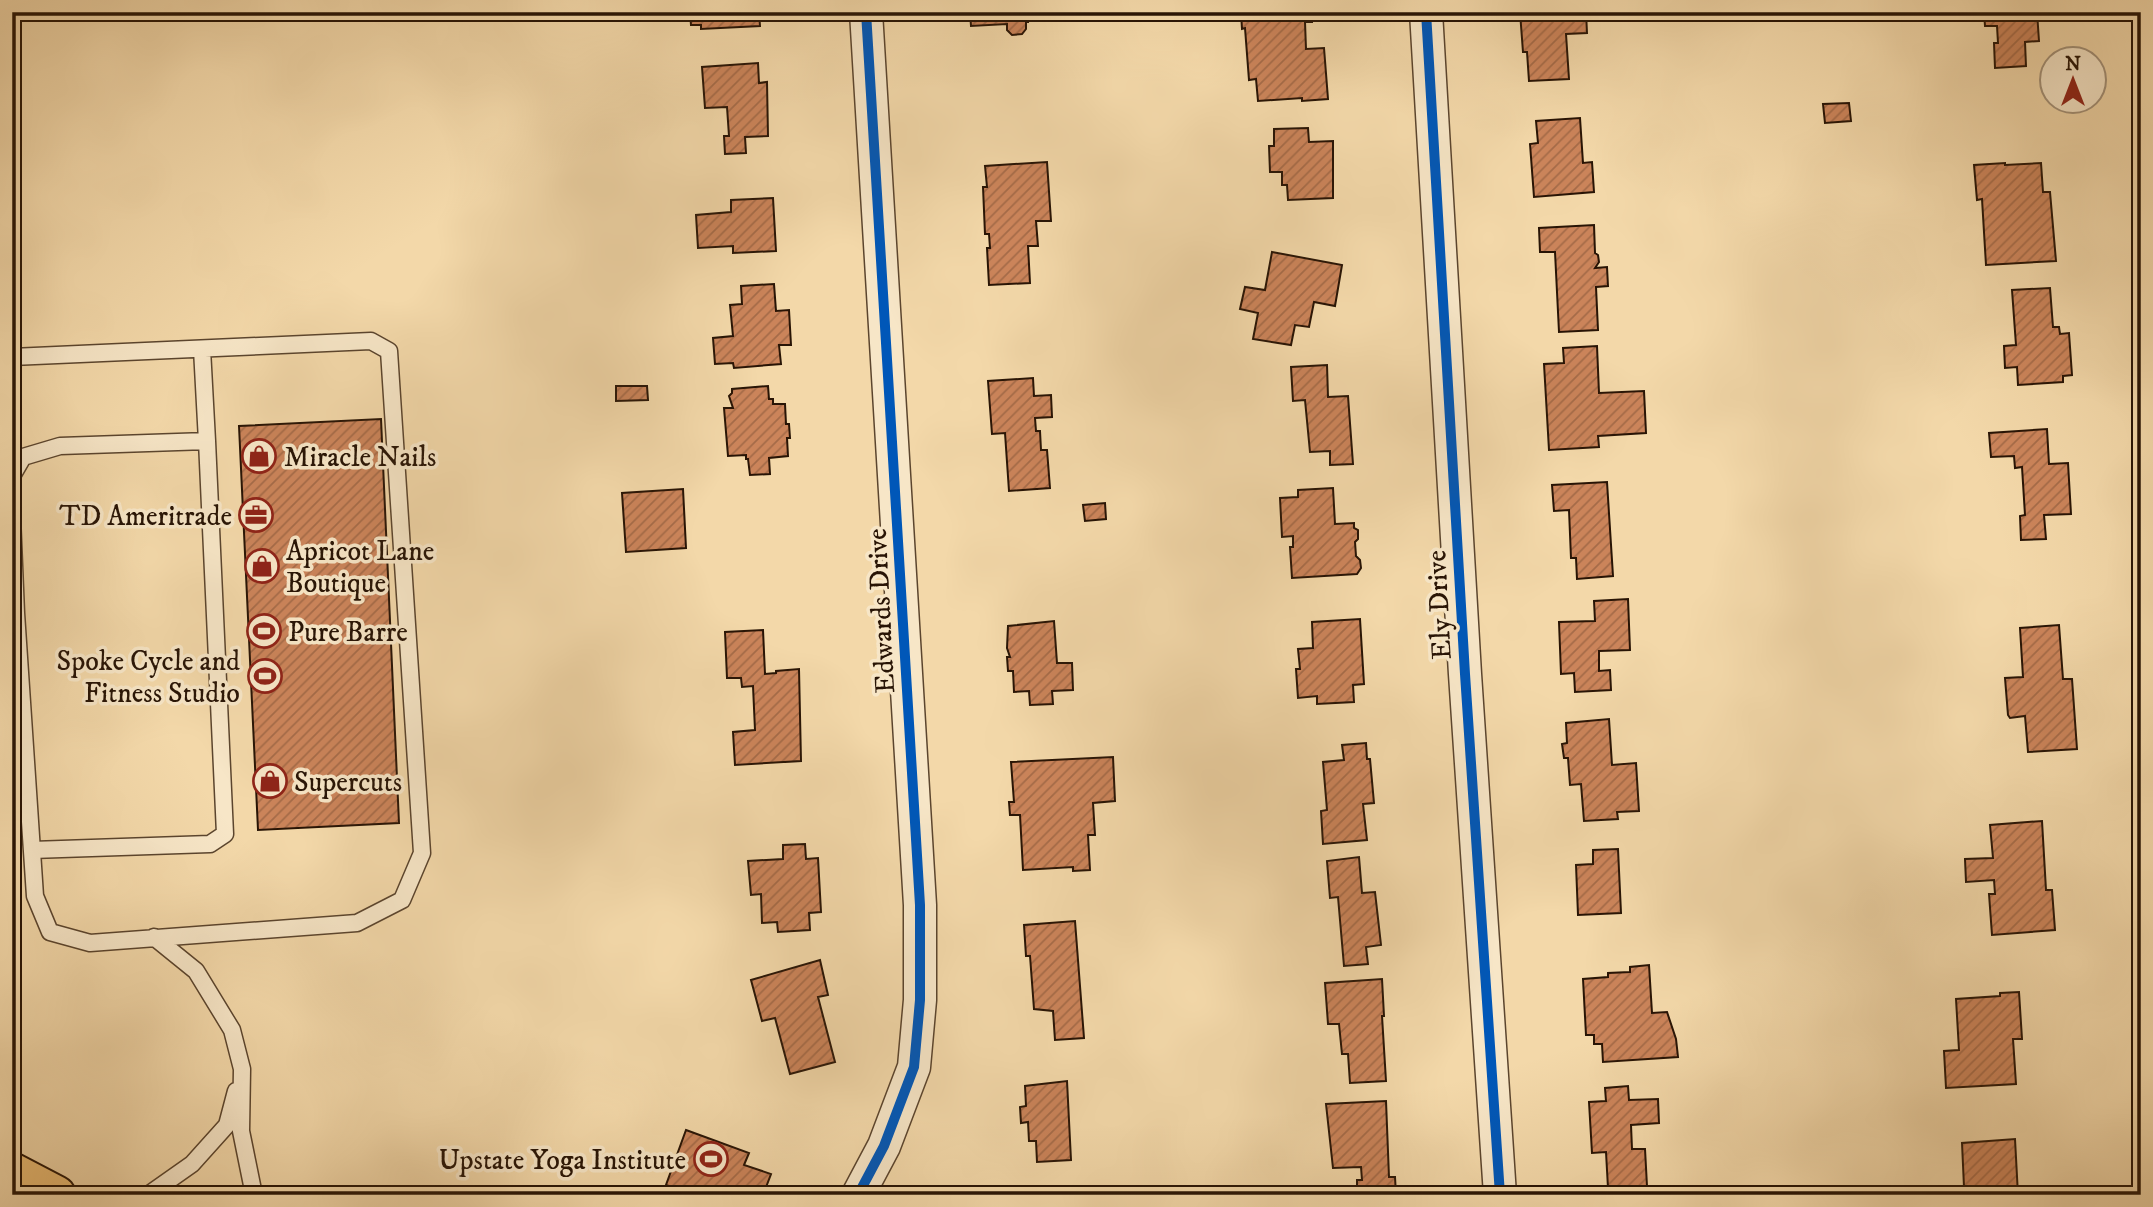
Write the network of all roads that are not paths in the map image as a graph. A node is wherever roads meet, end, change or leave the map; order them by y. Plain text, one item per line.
1 (866, 12) edge
2 (1426, 12) edge
3 (202, 349) junction
4 (12, 358) edge
5 (207, 441) junction
6 (12, 477) edge
7 (12, 517) edge
8 (32, 850) junction
9 (154, 937) junction
10 (242, 1069) junction
11 (12, 1172) edge
12 (56, 1195) edge
13 (148, 1195) edge
14 (254, 1195) edge
15 (858, 1195) edge
16 (1500, 1195) edge

1 - 15 street, Edwards Drive
2 - 16 street, Ely Drive
3 - 4 lane
3 - 5 lane
3 - 9 lane
5 - 6 lane
5 - 8 lane
7 - 8 lane
8 - 9 lane
9 - 10 lane
10 - 13 lane
10 - 14 lane
11 - 12 highway

